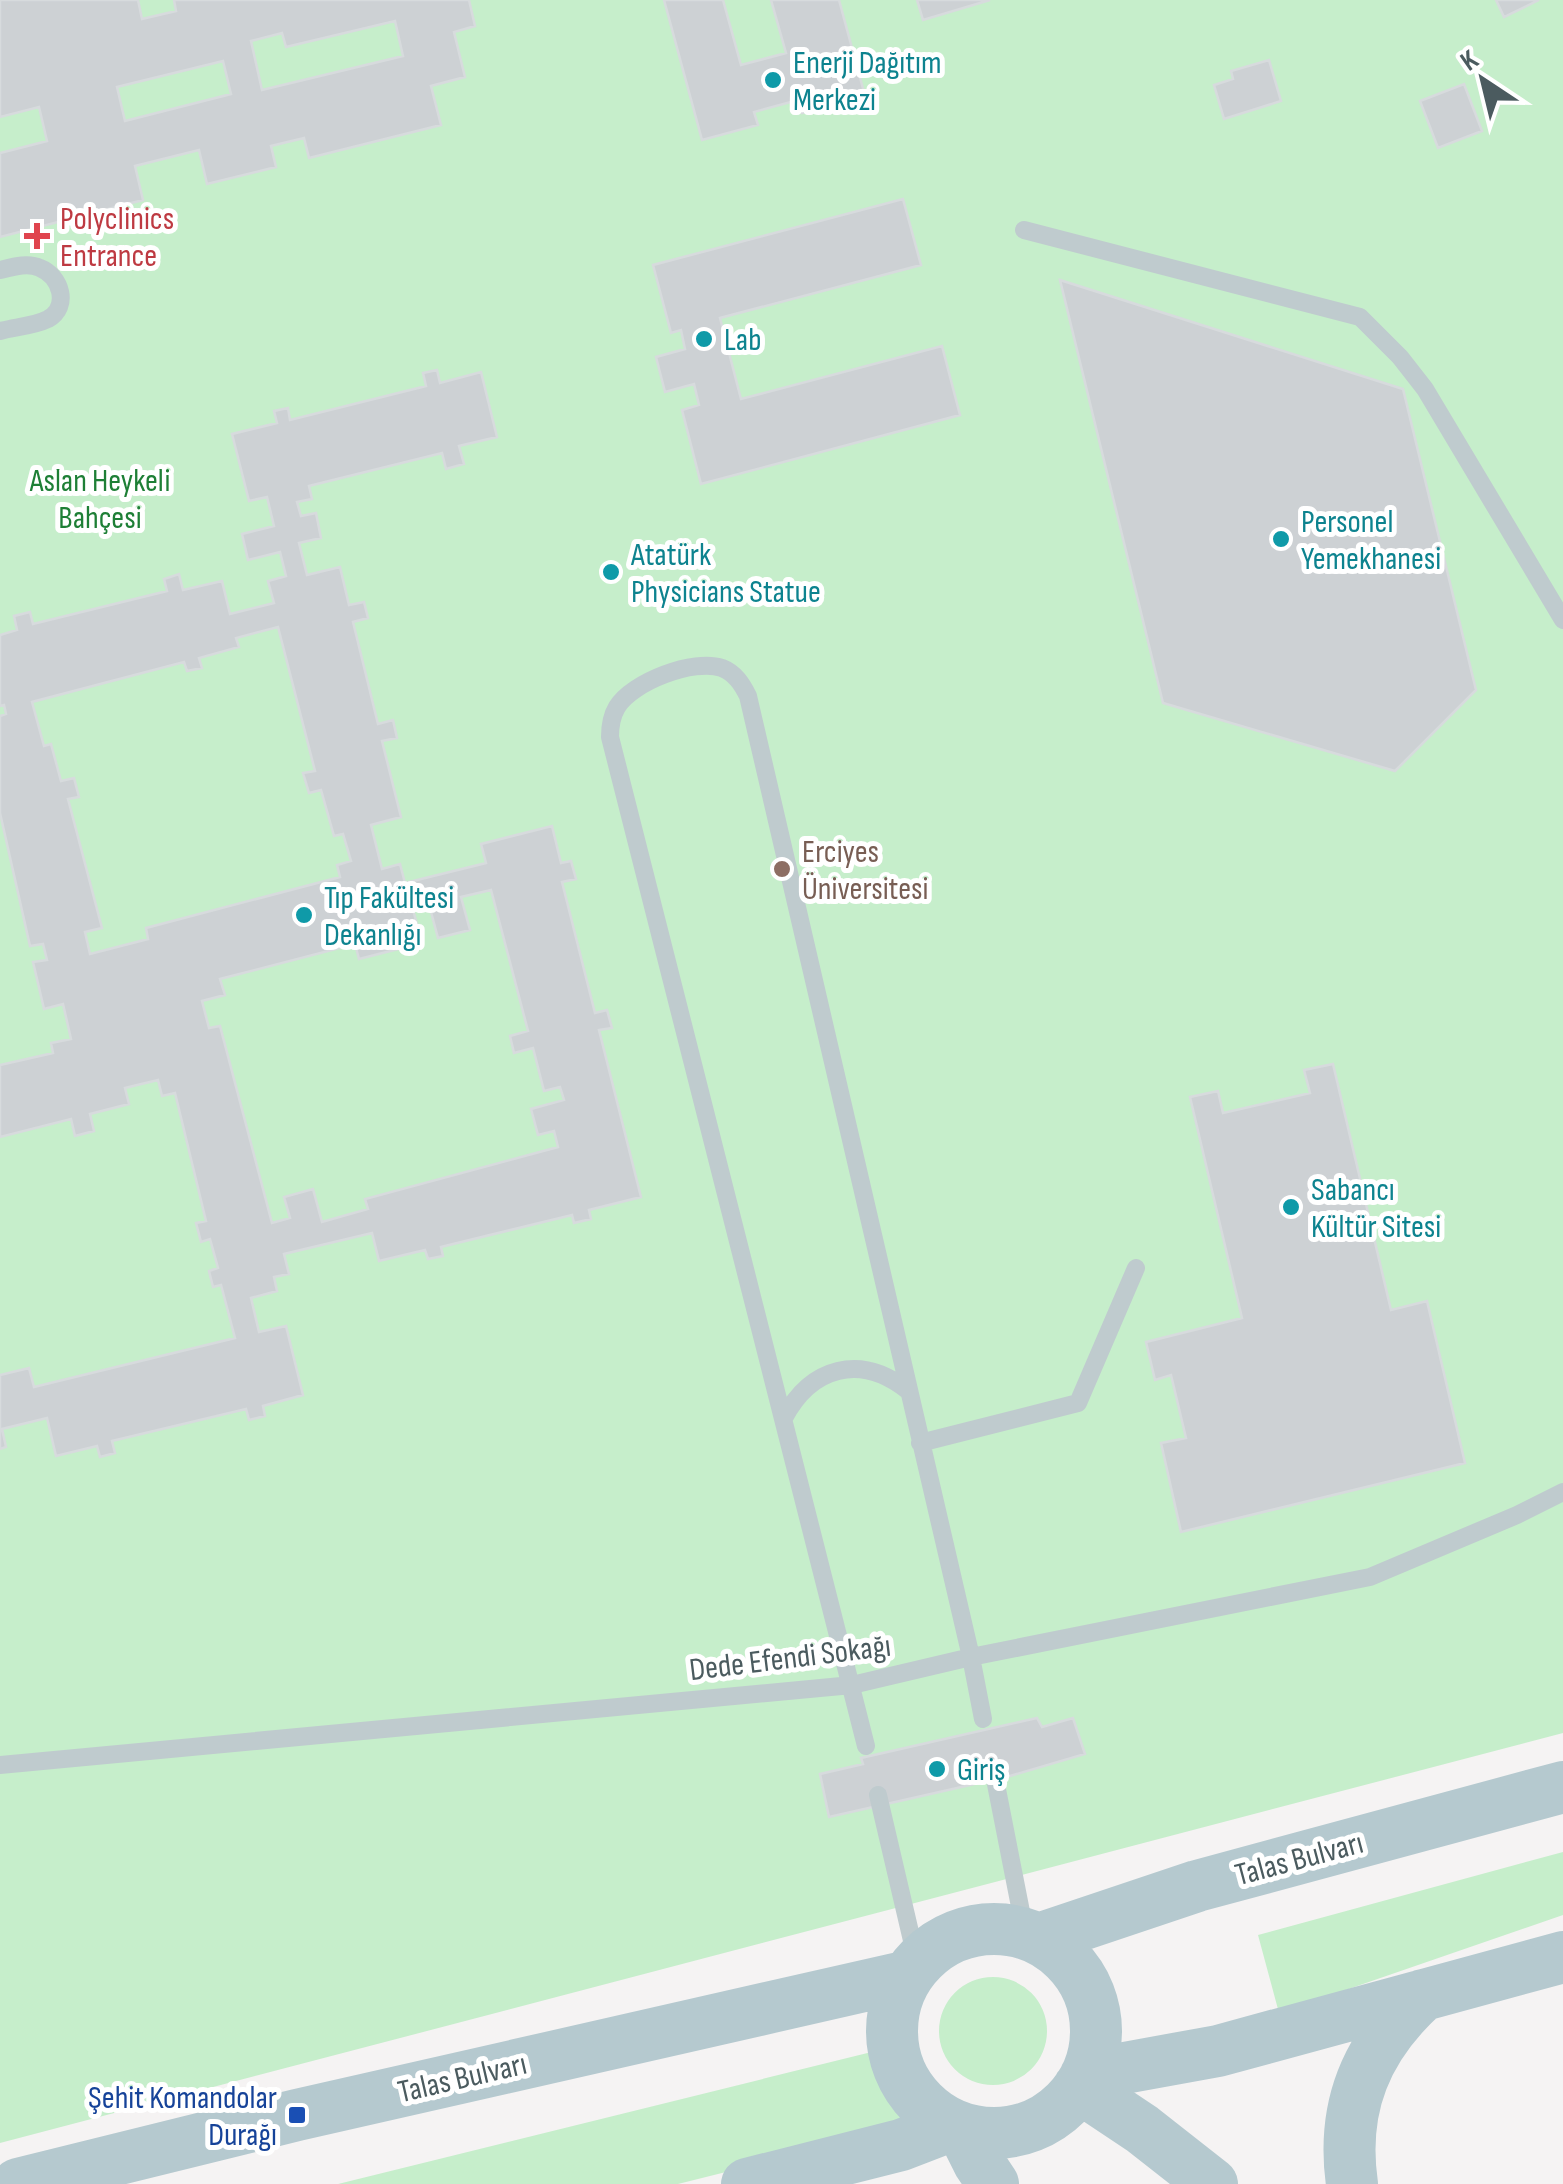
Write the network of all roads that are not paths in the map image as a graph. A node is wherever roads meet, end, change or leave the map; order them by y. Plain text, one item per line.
1 (1024, 230) dead end
2 (0, 270) edge
3 (0, 331) edge
4 (1563, 620) edge
5 (1136, 1268) dead end
6 (907, 1390) junction
7 (784, 1418) junction
8 (920, 1443) junction
9 (1563, 1492) edge
10 (971, 1657) junction
11 (852, 1685) junction
12 (983, 1719) dead end
13 (866, 1746) dead end
14 (0, 1765) edge
15 (993, 1768) dead end
16 (1563, 1786) edge
17 (878, 1795) dead end
18 (1032, 1936) junction
19 (1563, 1957) edge
20 (912, 1969) junction
21 (1423, 1996) junction
22 (1083, 2081) junction
23 (958, 2127) junction
24 (18, 2184) edge
25 (747, 2184) edge
26 (993, 2184) edge
27 (1212, 2184) edge
28 (1352, 2184) edge

1 - 4 lane
2 - 3 lane
5 - 8 lane
6 - 7 lane
6 - 7 lane
6 - 8 lane
7 - 11 lane
8 - 10 lane
9 - 10 lane, Dede Efendi Sokağı
10 - 11 lane, Dede Efendi Sokağı
10 - 12 lane
11 - 13 lane
11 - 14 lane, Dede Efendi Sokağı
15 - 18 lane
16 - 18 main road, Talas Bulvarı
17 - 20 lane
18 - 20 main road
18 - 22 main road
19 - 21 main road
20 - 23 main road
20 - 24 main road, Talas Bulvarı
21 - 22 main road
21 - 28 main road
22 - 23 main road
22 - 27 main road
23 - 25 main road
23 - 26 main road

